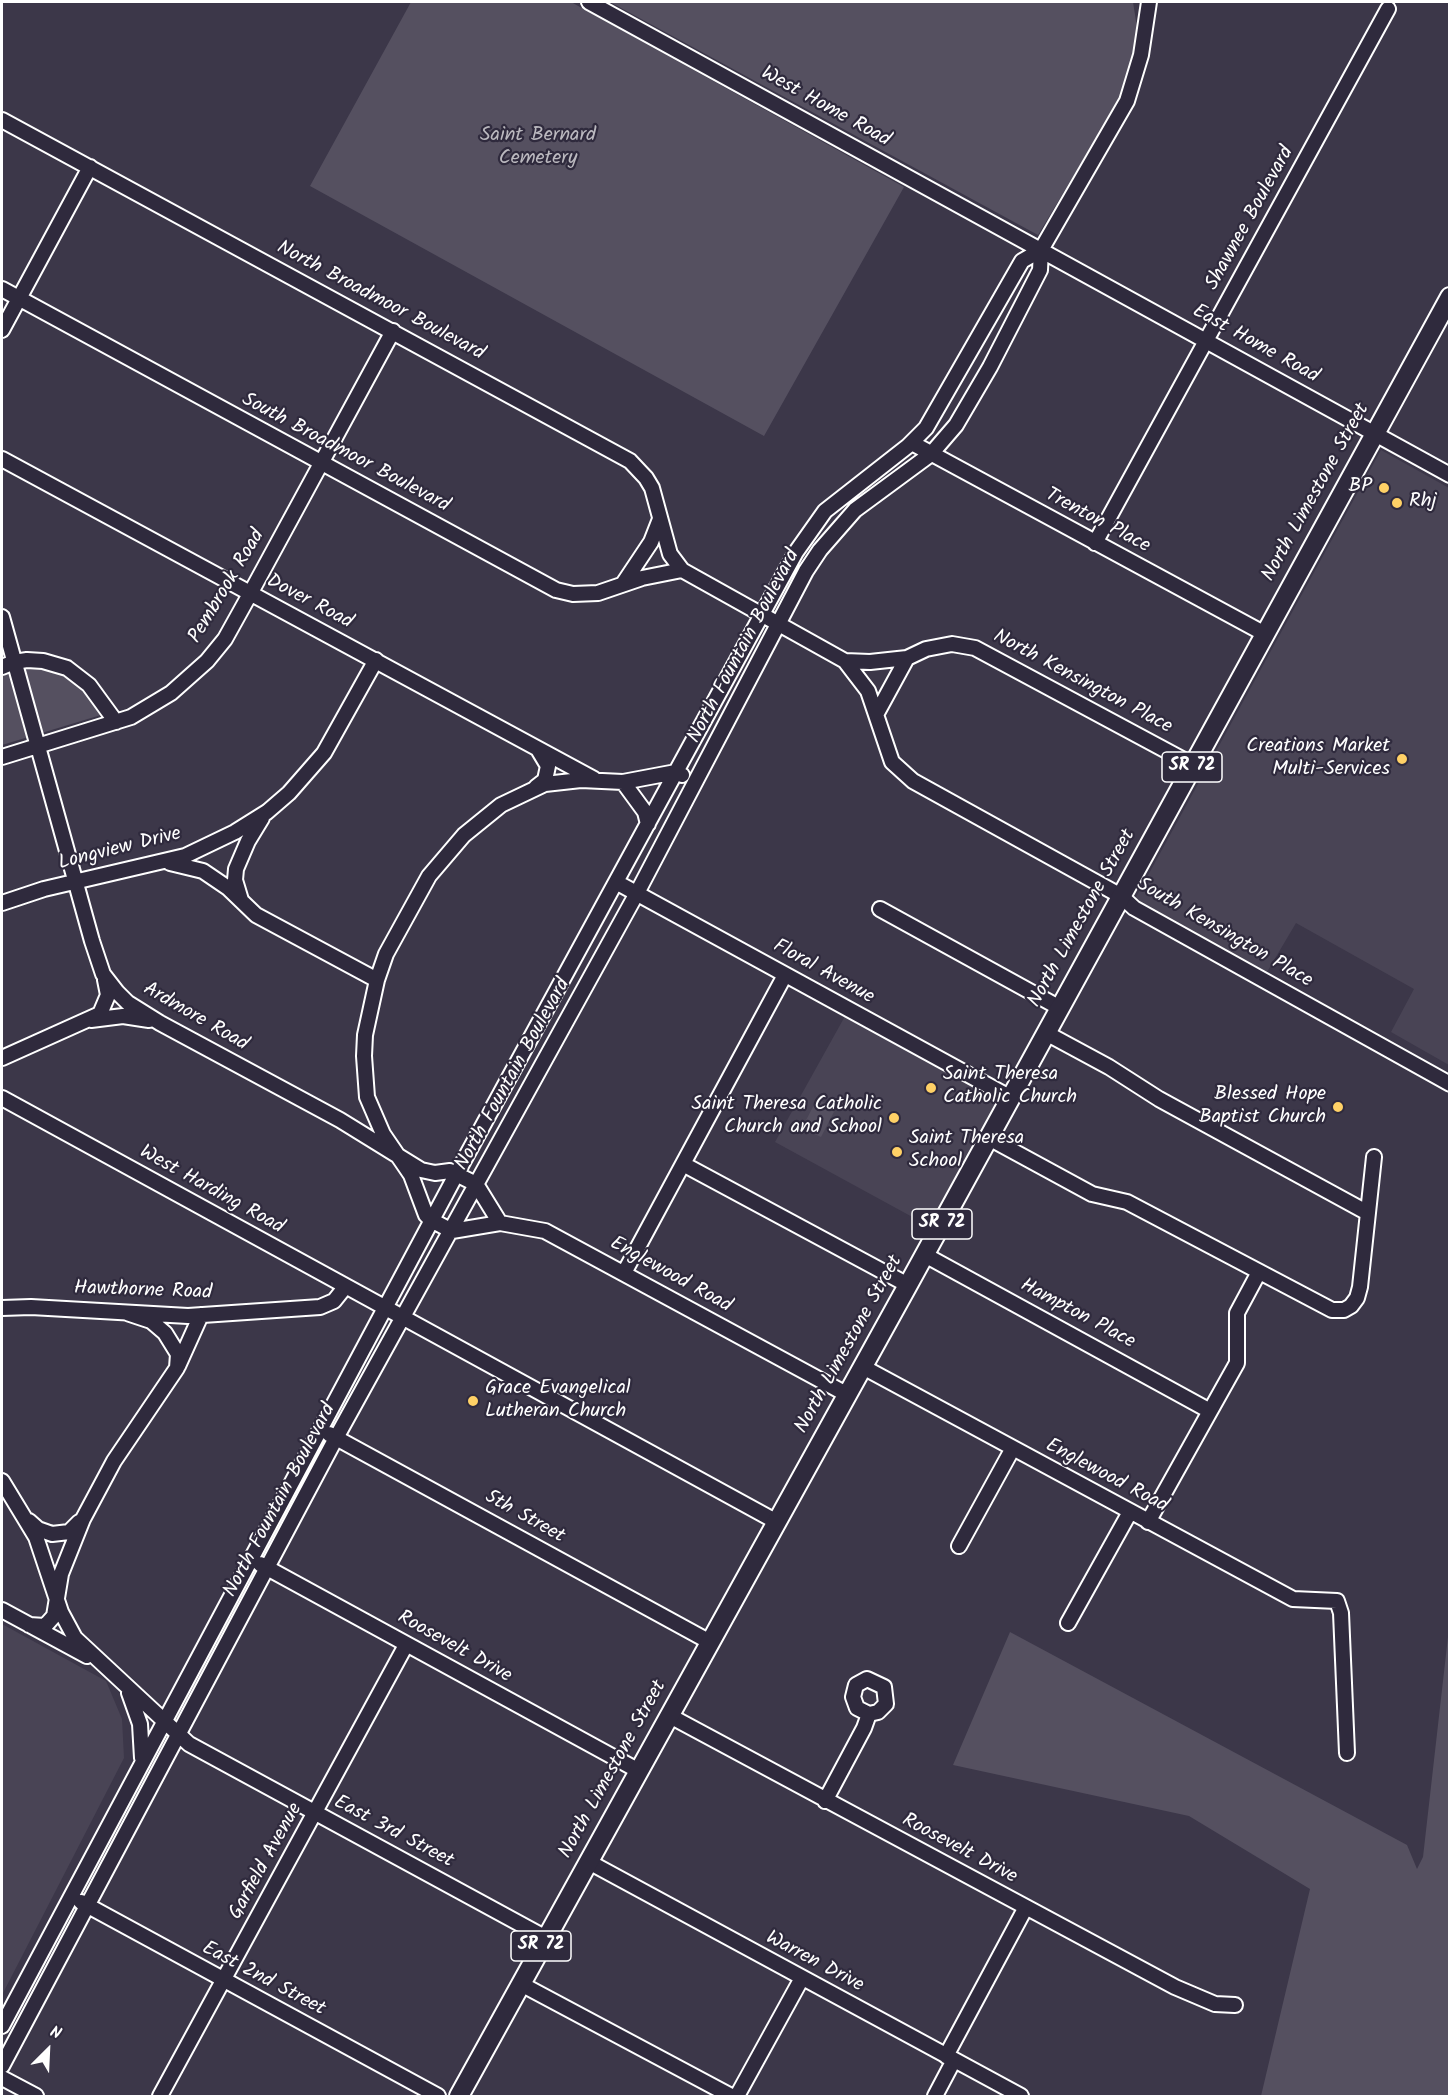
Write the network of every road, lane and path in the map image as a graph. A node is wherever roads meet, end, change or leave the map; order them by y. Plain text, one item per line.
1 (589, 2) edge
2 (1149, 2) edge
3 (1388, 9) dead end
4 (2, 120) edge
5 (90, 167) junction
6 (1041, 250) junction
7 (2, 289) edge
8 (1449, 297) edge
9 (19, 299) junction
10 (2, 330) edge
11 (393, 331) junction
12 (1206, 341) junction
13 (1375, 434) junction
14 (912, 443) junction
15 (932, 454) junction
16 (2, 459) edge
17 (321, 463) junction
18 (1449, 475) edge
19 (660, 519) junction
20 (1095, 543) junction
21 (682, 570) junction
22 (623, 584) junction
23 (250, 594) junction
24 (761, 615) junction
25 (2, 617) edge
26 (778, 624) junction
27 (1265, 634) junction
28 (907, 658) junction
29 (376, 660) junction
30 (845, 661) junction
31 (8, 664) edge
32 (877, 713) junction
33 (116, 722) junction
34 (38, 746) junction
35 (537, 749) junction
36 (2, 757) edge
37 (1193, 765) junction
38 (676, 772) junction
39 (598, 781) junction
40 (695, 781) junction
41 (623, 782) junction
42 (536, 787) junction
43 (267, 812) junction
44 (648, 824) junction
45 (159, 863) junction
46 (76, 881) junction
47 (616, 882) junction
48 (636, 893) junction
49 (1121, 896) junction
50 (242, 902) junction
51 (2, 903) edge
52 (880, 909) dead end
53 (103, 974) junction
54 (785, 975) junction
55 (377, 980) junction
56 (1060, 1008) junction
57 (89, 1021) junction
58 (160, 1023) junction
59 (1046, 1034) junction
60 (2, 1058) edge
61 (1449, 1084) edge
62 (2, 1098) edge
63 (1011, 1098) junction
64 (989, 1138) junction
65 (398, 1155) junction
66 (1374, 1157) dead end
67 (683, 1164) junction
68 (457, 1173) junction
69 (476, 1184) junction
70 (1368, 1214) junction
71 (432, 1220) junction
72 (500, 1223) junction
73 (452, 1231) junction
74 (925, 1255) junction
75 (1259, 1272) junction
76 (624, 1273) junction
77 (346, 1286) junction
78 (908, 1286) junction
79 (384, 1307) junction
80 (2, 1308) edge
81 (127, 1313) junction
82 (201, 1315) junction
83 (403, 1317) junction
84 (863, 1367) junction
85 (177, 1368) junction
86 (848, 1395) junction
87 (1210, 1410) junction
88 (320, 1429) junction
89 (336, 1438) junction
90 (1013, 1448) junction
91 (2, 1481) edge
92 (1130, 1512) junction
93 (26, 1518) junction
94 (83, 1519) junction
95 (777, 1522) junction
96 (1149, 1522) junction
97 (959, 1546) dead end
98 (250, 1558) junction
99 (267, 1568) junction
100 (57, 1600) junction
101 (2, 1610) edge
102 (1068, 1623) dead end
103 (29, 1625) junction
104 (710, 1642) junction
105 (406, 1645) junction
106 (103, 1665) junction
107 (127, 1688) junction
108 (869, 1714) dead end
109 (670, 1716) junction
110 (165, 1719) junction
111 (177, 1734) junction
112 (1347, 1753) dead end
113 (142, 1763) junction
114 (639, 1771) junction
115 (825, 1801) junction
116 (315, 1814) junction
117 (589, 1862) junction
118 (70, 1898) junction
119 (88, 1906) junction
120 (1026, 1907) junction
121 (546, 1938) junction
122 (802, 1978) junction
123 (224, 1981) junction
124 (521, 1984) junction
125 (1235, 2005) dead end
126 (2, 2026) edge
127 (950, 2058) junction
128 (2, 2066) edge
129 (2, 2078) edge
130 (36, 2097) edge
131 (160, 2097) edge
132 (438, 2097) edge
133 (459, 2097) edge
134 (731, 2097) edge
135 (737, 2097) edge
136 (935, 2097) edge
137 (1021, 2097) edge

1 - 6 street, West Home Road
2 - 6 street
3 - 12 street, Shawnee Boulevard
4 - 5 street, North Broadmoor Boulevard
5 - 9 street
5 - 11 street, North Broadmoor Boulevard
6 - 12 street, East Home Road
6 - 14 street, North Fountain Boulevard
6 - 15 street, North Fountain Boulevard
7 - 9 street, South Broadmoor Boulevard
8 - 13 main road, North Limestone Street / SR 72
9 - 10 street
9 - 17 street, South Broadmoor Boulevard
11 - 17 street, Pembrook Road
11 - 19 street, North Broadmoor Boulevard
12 - 13 street, East Home Road
12 - 20 street, Shawnee Boulevard
13 - 18 street, East Home Road
13 - 27 main road, North Limestone Street / SR 72
14 - 15 street, Trenton Place
14 - 24 street, North Fountain Boulevard
15 - 20 street, Trenton Place
15 - 26 street, North Fountain Boulevard
16 - 23 street, Dover Road
17 - 22 street, South Broadmoor Boulevard
17 - 23 street, Pembrook Road
19 - 21 street, North Broadmoor Boulevard
19 - 22 street
20 - 27 street, Trenton Place
21 - 22 street, South Broadmoor Boulevard
21 - 24 street
23 - 29 street, Dover Road
23 - 33 street, Pembrook Road
24 - 26 street
24 - 38 street, North Fountain Boulevard
25 - 31 street, Ardmore Road
26 - 30 street
26 - 40 street, North Fountain Boulevard
27 - 37 main road, North Limestone Street / SR 72
28 - 30 street, North Kensington Place
28 - 32 street
28 - 37 street, North Kensington Place
29 - 35 street, Dover Road
29 - 43 street, Longview Drive
30 - 32 street, South Kensington Place
31 - 33 street
31 - 34 street, Ardmore Road
32 - 49 street, South Kensington Place
33 - 34 street, Pembrook Road
34 - 36 street, Pembrook Road
34 - 46 street, Ardmore Road
35 - 39 street, Dover Road
35 - 42 street
37 - 49 main road, North Limestone Street / SR 72
38 - 40 street
38 - 41 street
38 - 44 street, North Fountain Boulevard
39 - 41 street
39 - 42 street
40 - 48 street, North Fountain Boulevard
41 - 44 street
42 - 55 street
43 - 45 street, Longview Drive
43 - 50 street
44 - 47 street, North Fountain Boulevard
45 - 46 street, Longview Drive
45 - 50 street
46 - 51 street, Longview Drive
46 - 53 street, Ardmore Road
47 - 48 street, Floral Avenue
47 - 68 street, North Fountain Boulevard
48 - 54 street, Floral Avenue
48 - 69 street, North Fountain Boulevard
49 - 56 main road, North Limestone Street / SR 72
49 - 61 street, South Kensington Place
50 - 55 street
52 - 56 street
53 - 57 street
53 - 58 street, Ardmore Road
54 - 63 street, Floral Avenue
54 - 67 street
55 - 65 street
56 - 59 main road, North Limestone Street / SR 72
57 - 58 street
57 - 60 street
58 - 65 street, Ardmore Road
59 - 63 main road, North Limestone Street / SR 72
59 - 70 street
62 - 77 street, West Harding Road
63 - 64 main road, North Limestone Street / SR 72
64 - 74 main road, North Limestone Street / SR 72
64 - 75 street
65 - 68 street, Ardmore Road
65 - 71 street
66 - 70 street
67 - 76 street
67 - 78 street
68 - 69 street, Ardmore Road
68 - 71 street, North Fountain Boulevard
69 - 72 street
69 - 73 street, North Fountain Boulevard
70 - 75 street
71 - 73 street
71 - 79 street, North Fountain Boulevard
72 - 73 street, Englewood Road
72 - 76 street, Englewood Road
73 - 83 street, North Fountain Boulevard
74 - 78 main road, North Limestone Street / SR 72
74 - 87 street, Hampton Place
75 - 87 street
76 - 86 street, Englewood Road
77 - 79 street, West Harding Road
77 - 82 street, Hawthorne Road
78 - 84 main road, North Limestone Street / SR 72
79 - 83 street, West Harding Road
79 - 88 street, North Fountain Boulevard
80 - 81 street, Hawthorne Road
81 - 82 street, Hawthorne Road
81 - 85 street
82 - 85 street
83 - 89 street, North Fountain Boulevard
83 - 95 street, West Harding Road
84 - 86 main road, North Limestone Street / SR 72
84 - 90 street, Englewood Road
85 - 94 street
86 - 95 main road, North Limestone Street / SR 72
87 - 96 street
88 - 89 street, 5th Street
88 - 98 street, North Fountain Boulevard
89 - 99 street, North Fountain Boulevard
89 - 104 street, 5th Street
90 - 92 street, Englewood Road
90 - 97 street
91 - 93 street, East 3rd Street
92 - 96 street, Englewood Road
92 - 102 street
93 - 94 street
93 - 100 street, East 3rd Street
94 - 100 street
95 - 104 main road, North Limestone Street / SR 72
96 - 112 street, Englewood Road
98 - 99 street, Roosevelt Drive
98 - 110 street, North Fountain Boulevard
99 - 105 street, Roosevelt Drive
99 - 111 street, North Fountain Boulevard
100 - 103 street
100 - 106 street, East 3rd Street
101 - 103 street
103 - 106 street
104 - 109 main road, North Limestone Street / SR 72
105 - 114 street, Roosevelt Drive
105 - 116 street, Garfield Avenue
106 - 107 street, East 3rd Street
107 - 110 street, East 3rd Street
107 - 113 street
108 - 115 street
109 - 114 main road, North Limestone Street / SR 72
109 - 115 street, Roosevelt Drive
110 - 111 street, East 3rd Street
110 - 113 street, North Fountain Boulevard
111 - 116 street, East 3rd Street
111 - 119 street, North Fountain Boulevard
113 - 118 street, North Fountain Boulevard
114 - 117 main road, North Limestone Street / SR 72
115 - 120 street, Roosevelt Drive
116 - 121 street, East 3rd Street
116 - 123 street, Garfield Avenue
117 - 121 main road, North Limestone Street / SR 72
117 - 122 street, Warren Drive
118 - 119 street, East 2nd Street
118 - 126 street, North Fountain Boulevard
119 - 123 street, East 2nd Street
119 - 128 street, North Fountain Boulevard
120 - 125 street, Roosevelt Drive
120 - 127 street
121 - 124 main road, North Limestone Street / SR 72
122 - 127 street, Warren Drive
122 - 135 street
123 - 131 street, Garfield Avenue
123 - 132 street, East 2nd Street
124 - 133 main road, North Limestone Street / SR 72
124 - 134 street
127 - 136 street
127 - 137 street, Warren Drive
129 - 130 street

